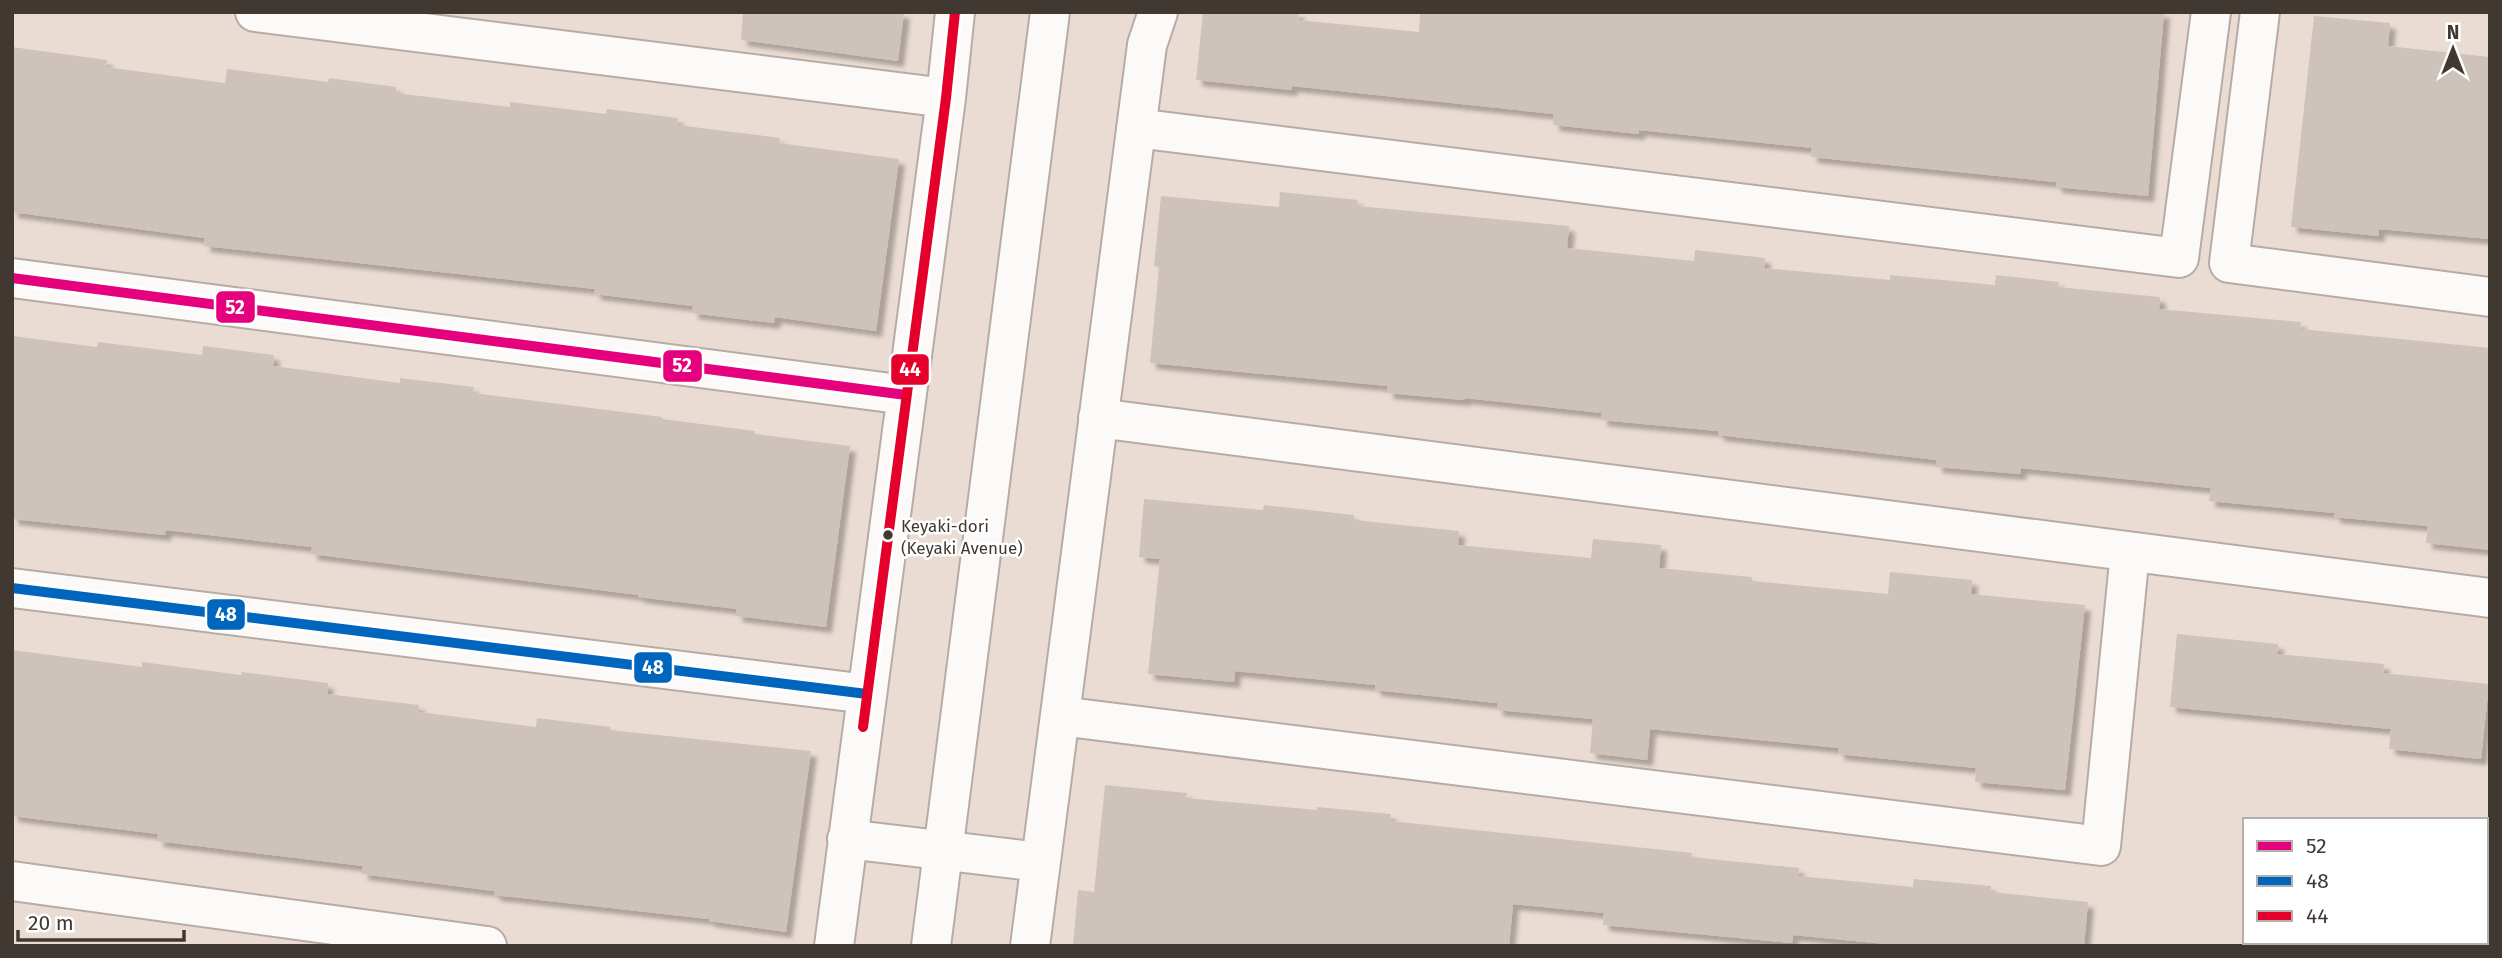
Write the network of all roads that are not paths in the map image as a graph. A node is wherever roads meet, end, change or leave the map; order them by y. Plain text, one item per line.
1 (255, 12) edge
2 (955, 12) edge
3 (1050, 12) edge
4 (1158, 12) edge
5 (2211, 12) edge
6 (2260, 12) edge
7 (946, 98) junction
8 (1136, 128) junction
9 (12, 278) edge
10 (2490, 297) edge
11 (906, 394) junction
12 (1098, 418) junction
13 (2130, 552) junction
14 (12, 588) edge
15 (2490, 598) edge
16 (867, 694) junction
17 (1060, 716) junction
18 (847, 839) junction
19 (943, 852) junction
20 (1041, 862) junction
21 (12, 881) edge
22 (487, 946) edge
23 (834, 946) edge
24 (931, 946) edge
25 (1030, 946) edge

1 - 7 street
2 - 7 street
3 - 19 street
4 - 8 street
5 - 8 street
6 - 10 street
7 - 11 street
8 - 12 street
9 - 11 street
11 - 16 street
12 - 13 street
12 - 17 street
13 - 15 street
13 - 17 street
14 - 16 street
16 - 18 street
17 - 20 street
18 - 19 street
18 - 23 street
19 - 20 street
19 - 24 street
20 - 25 street
21 - 22 street

